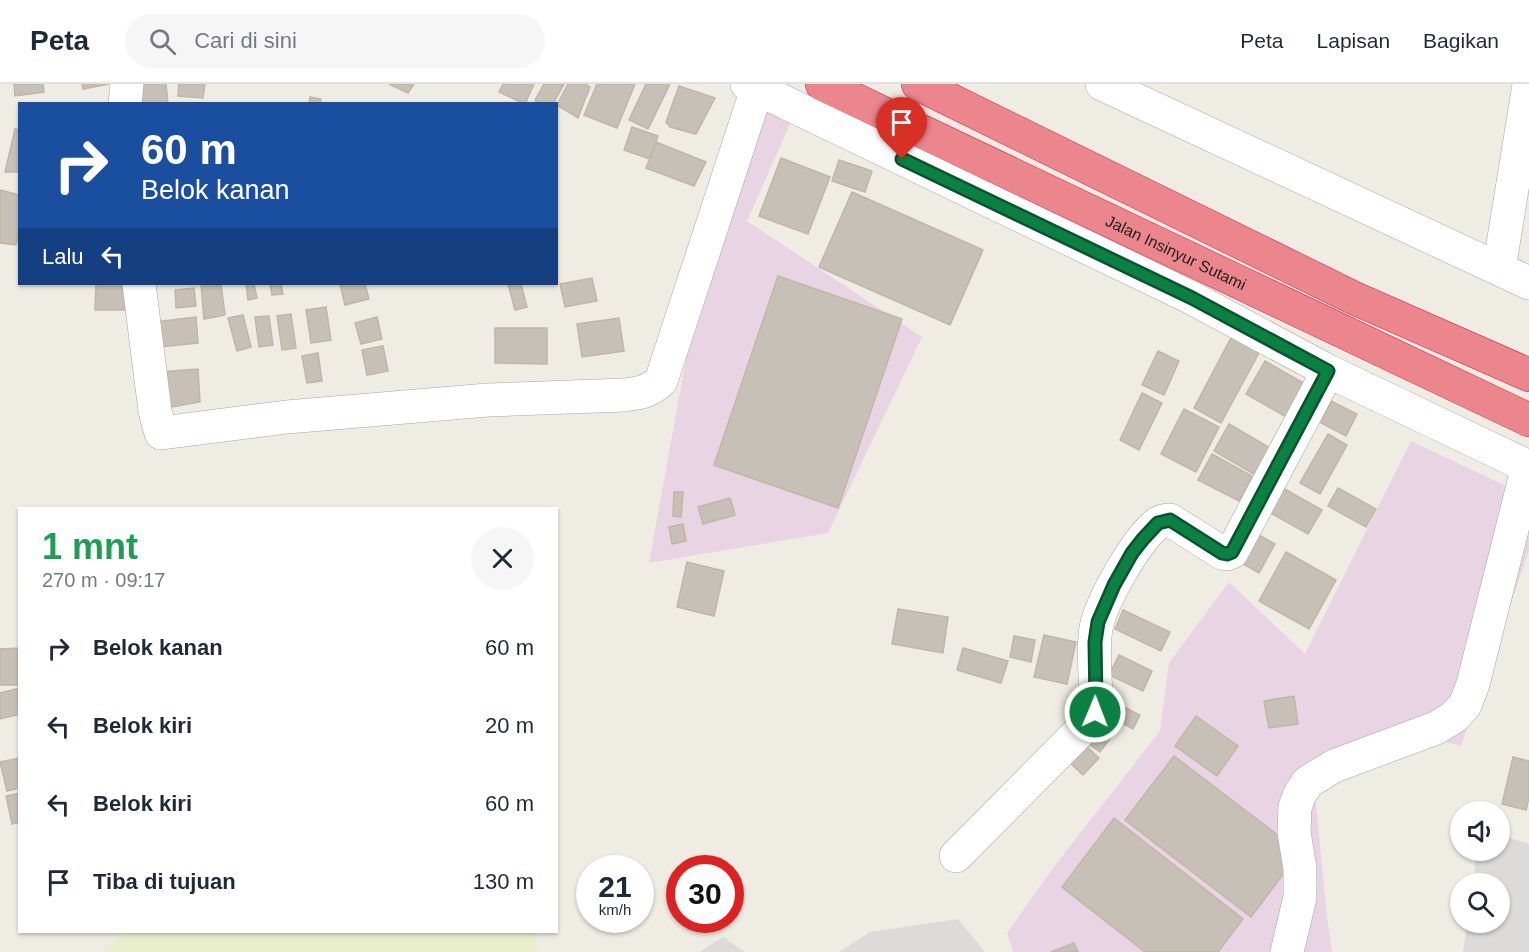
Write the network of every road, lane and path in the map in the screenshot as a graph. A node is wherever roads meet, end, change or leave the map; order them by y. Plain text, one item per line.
1 (127, 84) edge
2 (822, 84) edge
3 (918, 84) edge
4 (1102, 84) edge
5 (1529, 85) edge
6 (752, 87) edge
7 (125, 102) edge
8 (1499, 269) junction
9 (1529, 283) edge
10 (139, 285) edge
11 (1328, 371) junction
12 (1529, 375) edge
13 (1529, 420) edge
14 (1528, 466) edge
15 (956, 856) dead end
16 (1287, 952) edge

1 - 7 street
2 - 13 highway, Jalan Insinyur Sutami
3 - 12 highway
4 - 8 street
5 - 8 street
6 - 10 street
6 - 11 street
8 - 9 street
11 - 14 street
11 - 15 street
14 - 16 street

